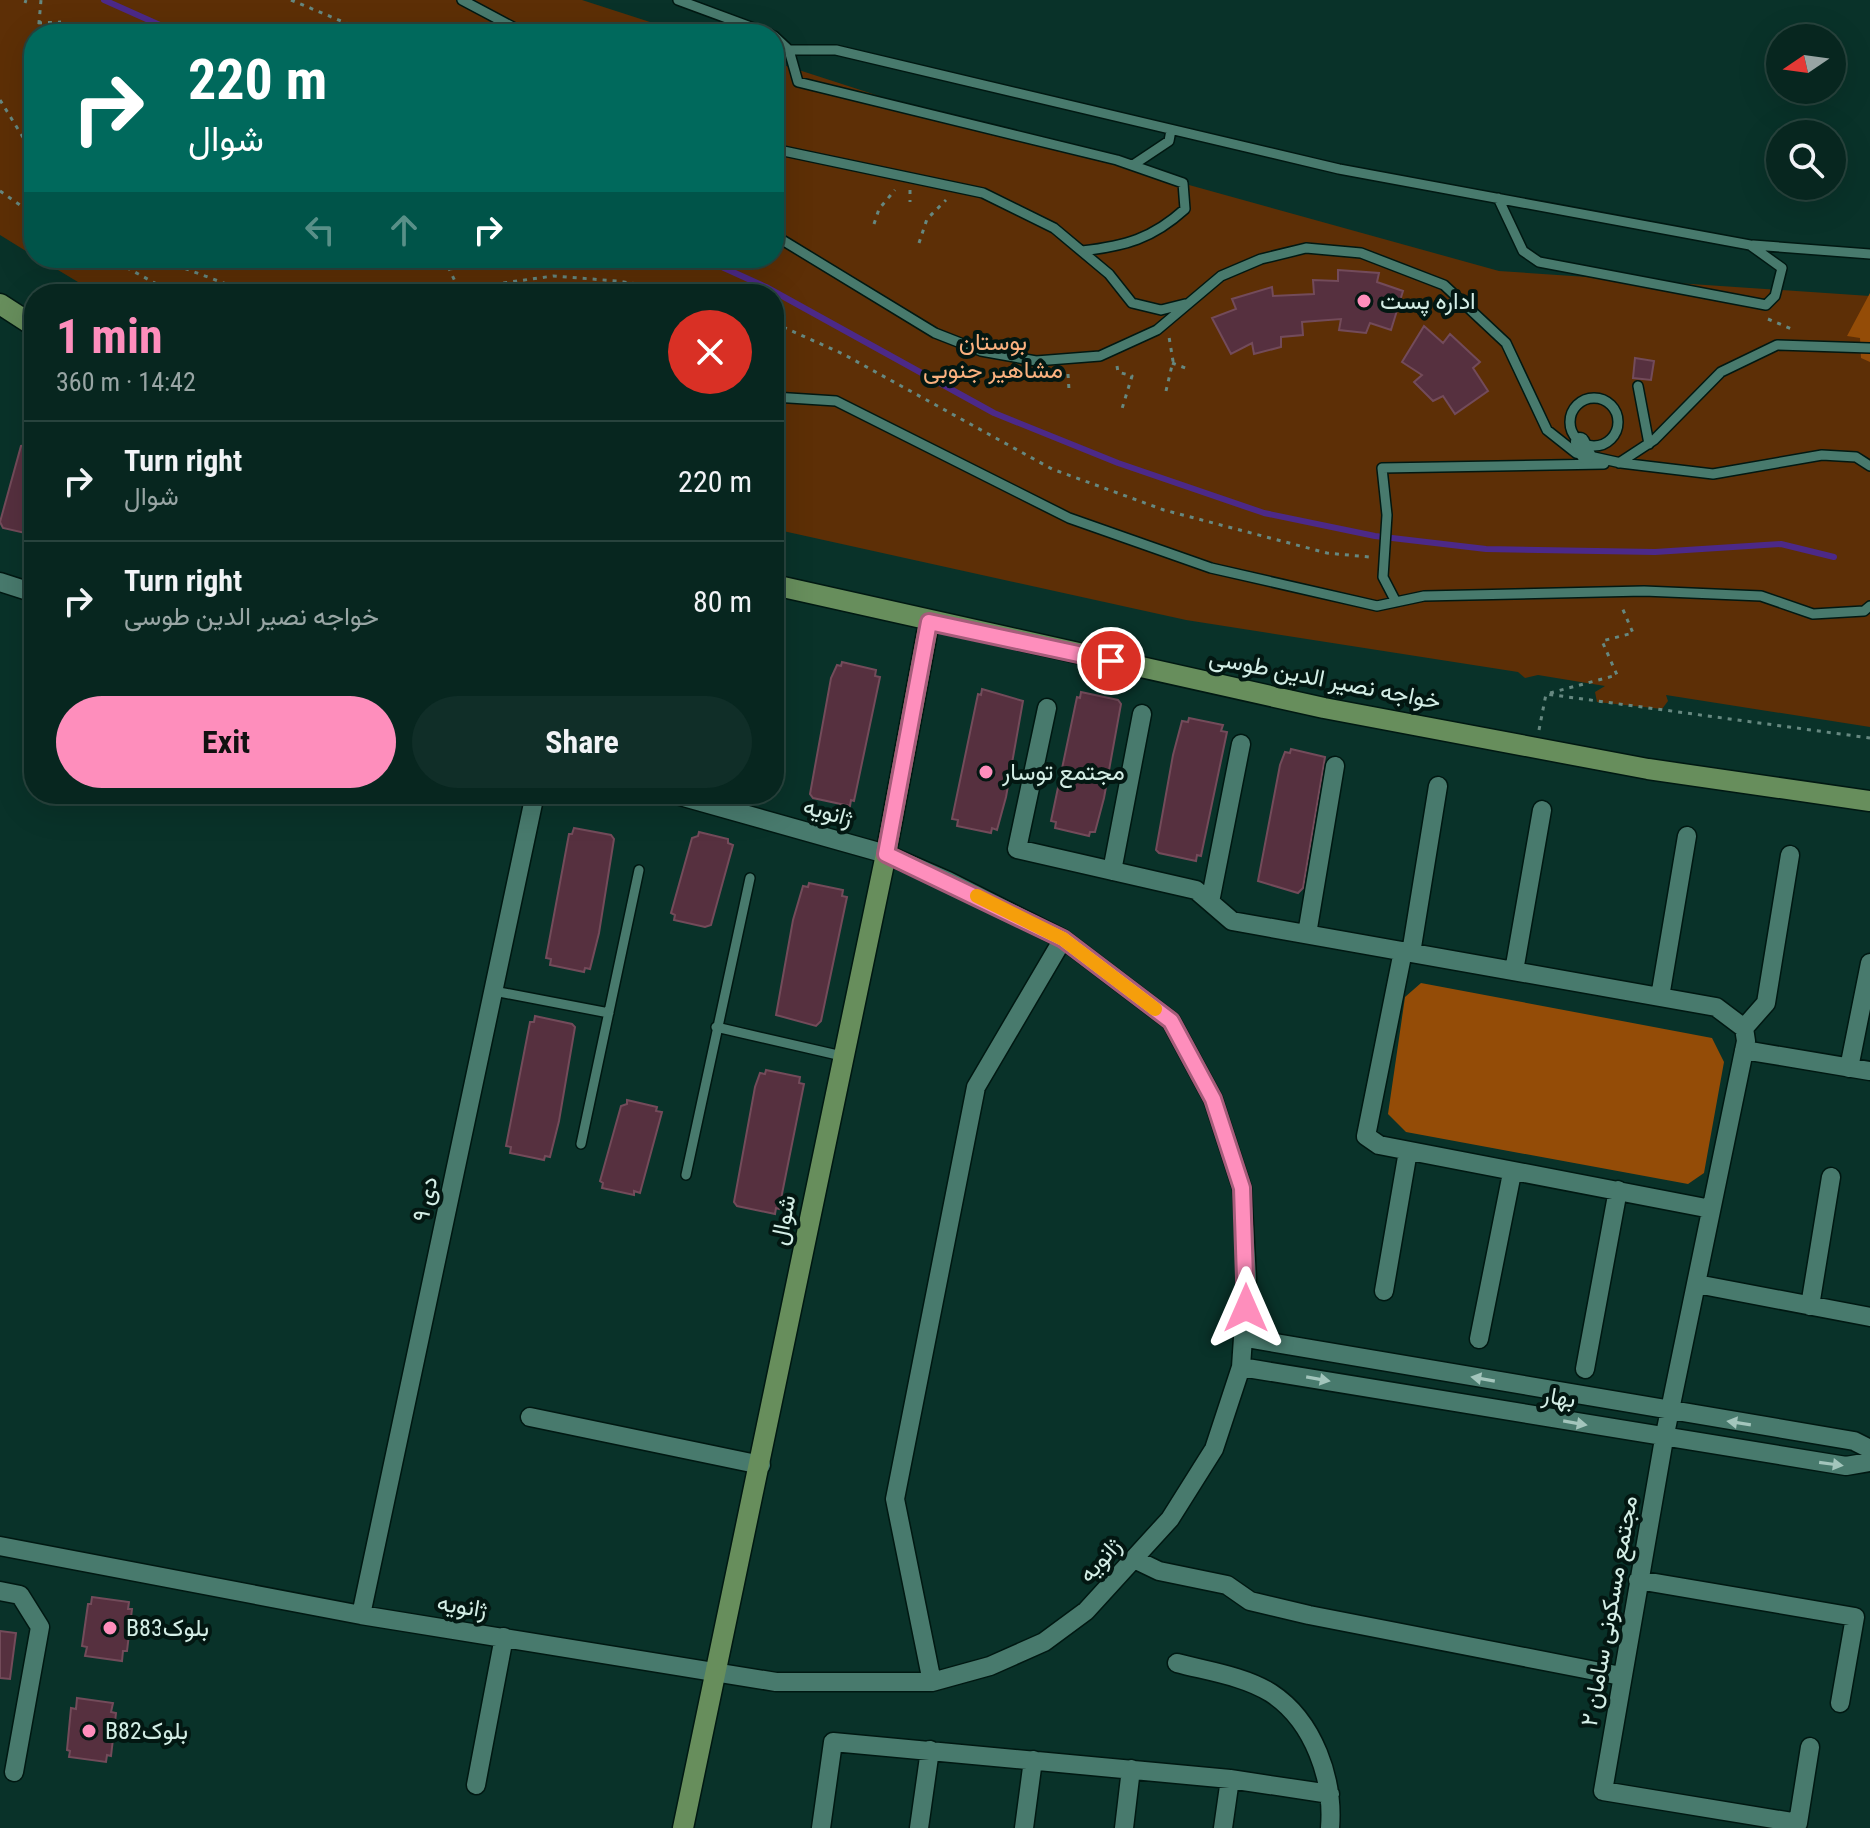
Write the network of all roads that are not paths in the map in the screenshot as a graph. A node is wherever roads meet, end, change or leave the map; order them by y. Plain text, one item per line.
1 (462, 0) edge
2 (678, 0) edge
3 (507, 24) edge
4 (742, 24) edge
5 (784, 46) edge
6 (789, 50) junction
7 (1171, 130) junction
8 (784, 151) edge
9 (1133, 165) junction
10 (1498, 198) junction
11 (784, 241) edge
12 (1750, 245) junction
13 (1082, 251) junction
14 (1870, 254) edge
15 (1189, 303) junction
16 (0, 304) edge
17 (24, 320) edge
18 (1870, 348) edge
19 (1638, 386) dead end
20 (784, 398) edge
21 (1649, 444) junction
22 (1583, 449) junction
23 (1621, 463) junction
24 (1870, 466) edge
25 (0, 582) edge
26 (784, 587) edge
27 (24, 590) edge
28 (1396, 602) junction
29 (1870, 606) edge
30 (929, 622) junction
31 (1047, 708) dead end
32 (1142, 714) dead end
33 (1241, 744) dead end
34 (1335, 766) dead end
35 (1438, 786) dead end
36 (1870, 801) edge
37 (533, 804) edge
38 (708, 804) edge
39 (1542, 810) dead end
40 (1687, 836) dead end
41 (886, 854) junction
42 (1790, 855) dead end
43 (639, 870) dead end
44 (1112, 871) junction
45 (750, 878) dead end
46 (1210, 902) junction
47 (1307, 934) junction
48 (1063, 939) junction
49 (1407, 952) junction
50 (1870, 963) edge
51 (1514, 971) junction
52 (494, 991) junction
53 (1660, 997) junction
54 (609, 1013) junction
55 (716, 1027) junction
56 (1744, 1028) junction
57 (1744, 1050) junction
58 (842, 1056) junction
59 (1849, 1068) junction
60 (1870, 1071) edge
61 (581, 1144) dead end
62 (1408, 1151) junction
63 (1512, 1173) junction
64 (686, 1175) dead end
65 (1831, 1177) dead end
66 (1618, 1190) junction
67 (1711, 1209) junction
68 (1697, 1284) junction
69 (1384, 1291) dead end
70 (1810, 1306) junction
71 (1870, 1317) edge
72 (1246, 1338) junction
73 (1479, 1339) dead end
74 (1241, 1367) junction
75 (1585, 1369) dead end
76 (1671, 1412) junction
77 (530, 1417) dead end
78 (1664, 1439) junction
79 (1870, 1449) edge
80 (1870, 1462) edge
81 (761, 1465) junction
82 (0, 1546) edge
83 (1134, 1559) junction
84 (1638, 1580) junction
85 (0, 1591) edge
86 (361, 1615) junction
87 (504, 1637) junction
88 (1177, 1663) dead end
89 (715, 1672) junction
90 (1621, 1676) junction
91 (932, 1682) junction
92 (1840, 1703) dead end
93 (1810, 1747) dead end
94 (930, 1750) junction
95 (1033, 1760) junction
96 (1131, 1769) junction
97 (14, 1772) dead end
98 (1230, 1779) junction
99 (476, 1785) dead end
100 (1330, 1794) junction
101 (683, 1828) edge
102 (821, 1828) edge
103 (919, 1828) edge
104 (1024, 1828) edge
105 (1124, 1828) edge
106 (1223, 1828) edge
107 (1330, 1828) edge

1 - 3 lane
2 - 4 lane
5 - 6 lane
6 - 7 lane
6 - 9 lane
7 - 9 lane
7 - 10 lane
8 - 13 lane
9 - 13 lane
10 - 12 lane
10 - 12 lane
11 - 15 lane
12 - 14 lane
13 - 15 lane
15 - 22 lane
16 - 17 street
18 - 21 lane
19 - 21 lane
20 - 28 lane
21 - 23 lane
22 - 22 lane
22 - 23 lane
23 - 24 lane
23 - 28 lane
25 - 27 street
26 - 30 street, خواجه نصیر الدین طوسی
28 - 29 lane
30 - 36 street, خواجه نصیر الدین طوسی
30 - 41 street, شوال
31 - 44 street
32 - 44 street
33 - 46 street
34 - 47 street
35 - 49 street
37 - 52 street, ۹ دی
38 - 41 street, ژانویه
39 - 51 street
40 - 53 street
41 - 48 street, ژانویه
41 - 58 street, شوال
42 - 56 street
43 - 54 lane
44 - 46 street
45 - 55 lane
46 - 47 street
47 - 49 street
48 - 72 street, ژانویه
48 - 91 street
49 - 51 street
49 - 62 street
50 - 59 street
51 - 53 street
52 - 54 lane
52 - 86 street, ۹ دی
53 - 56 street
54 - 61 lane
55 - 58 lane
55 - 64 lane
56 - 57 street, مجتمع مسکونی سامان ۲
57 - 59 street
57 - 67 street, مجتمع مسکونی سامان ۲
58 - 81 street, شوال
59 - 60 street
62 - 63 street
62 - 69 street
63 - 66 street
63 - 73 street
65 - 70 street
66 - 67 street
66 - 75 street
67 - 68 street, مجتمع مسکونی سامان ۲
68 - 70 street
68 - 76 street, مجتمع مسکونی سامان ۲
70 - 71 street
72 - 74 street, ژانویه
76 -> 72 street, بهار
74 -> 78 street, بهار
74 - 83 street, ژانویه
76 - 78 street, مجتمع مسکونی سامان ۲
79 -> 76 street, بهار
77 - 81 street
78 -> 80 street, بهار
78 - 84 street, مجتمع مسکونی سامان ۲
81 - 89 street, شوال
82 - 86 street, ژانویه
83 - 90 street
83 - 91 street, ژانویه
84 - 90 street, مجتمع مسکونی سامان ۲
84 - 92 street
85 - 97 street
86 - 87 street, ژانویه
87 - 89 street, ژانویه
87 - 99 street
88 - 100 street
89 - 91 street, ژانویه
89 - 101 street, شوال
90 - 93 street, مجتمع مسکونی سامان ۲
94 - 95 street
94 - 102 street
94 - 103 street
95 - 96 street
95 - 104 street
96 - 98 street
96 - 105 street
98 - 100 street
98 - 106 street
100 - 107 street

